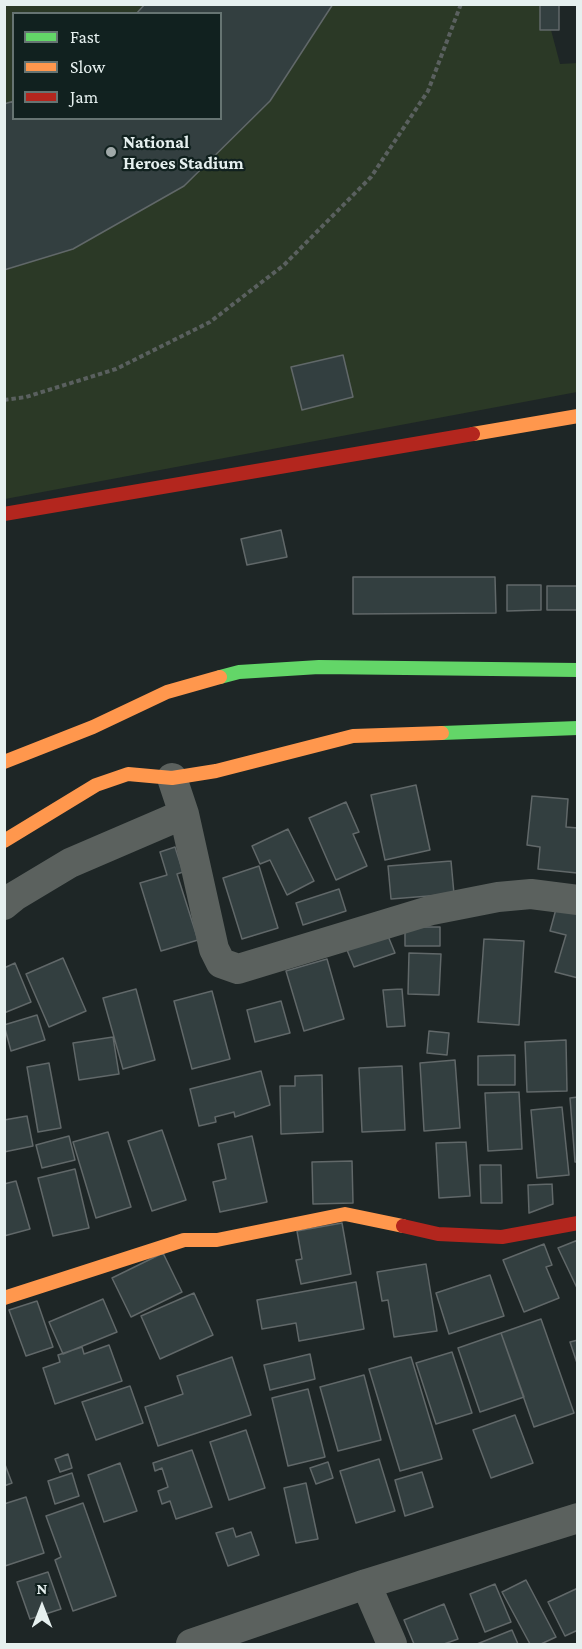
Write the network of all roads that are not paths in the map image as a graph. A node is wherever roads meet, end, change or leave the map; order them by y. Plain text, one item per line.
1 (578, 416) edge
2 (4, 514) edge
3 (578, 670) edge
4 (578, 728) edge
5 (4, 762) edge
6 (172, 778) junction
7 (184, 814) junction
8 (4, 841) edge
9 (578, 900) edge
10 (4, 905) edge
11 (578, 1223) edge
12 (4, 1298) edge
13 (578, 1518) edge
14 (366, 1584) junction
15 (191, 1644) edge
16 (392, 1644) edge

1 - 2 street
3 - 5 street
4 - 6 street
6 - 7 street
6 - 8 street
7 - 9 street
7 - 10 street
11 - 12 street
13 - 14 street
14 - 15 street
14 - 16 street

